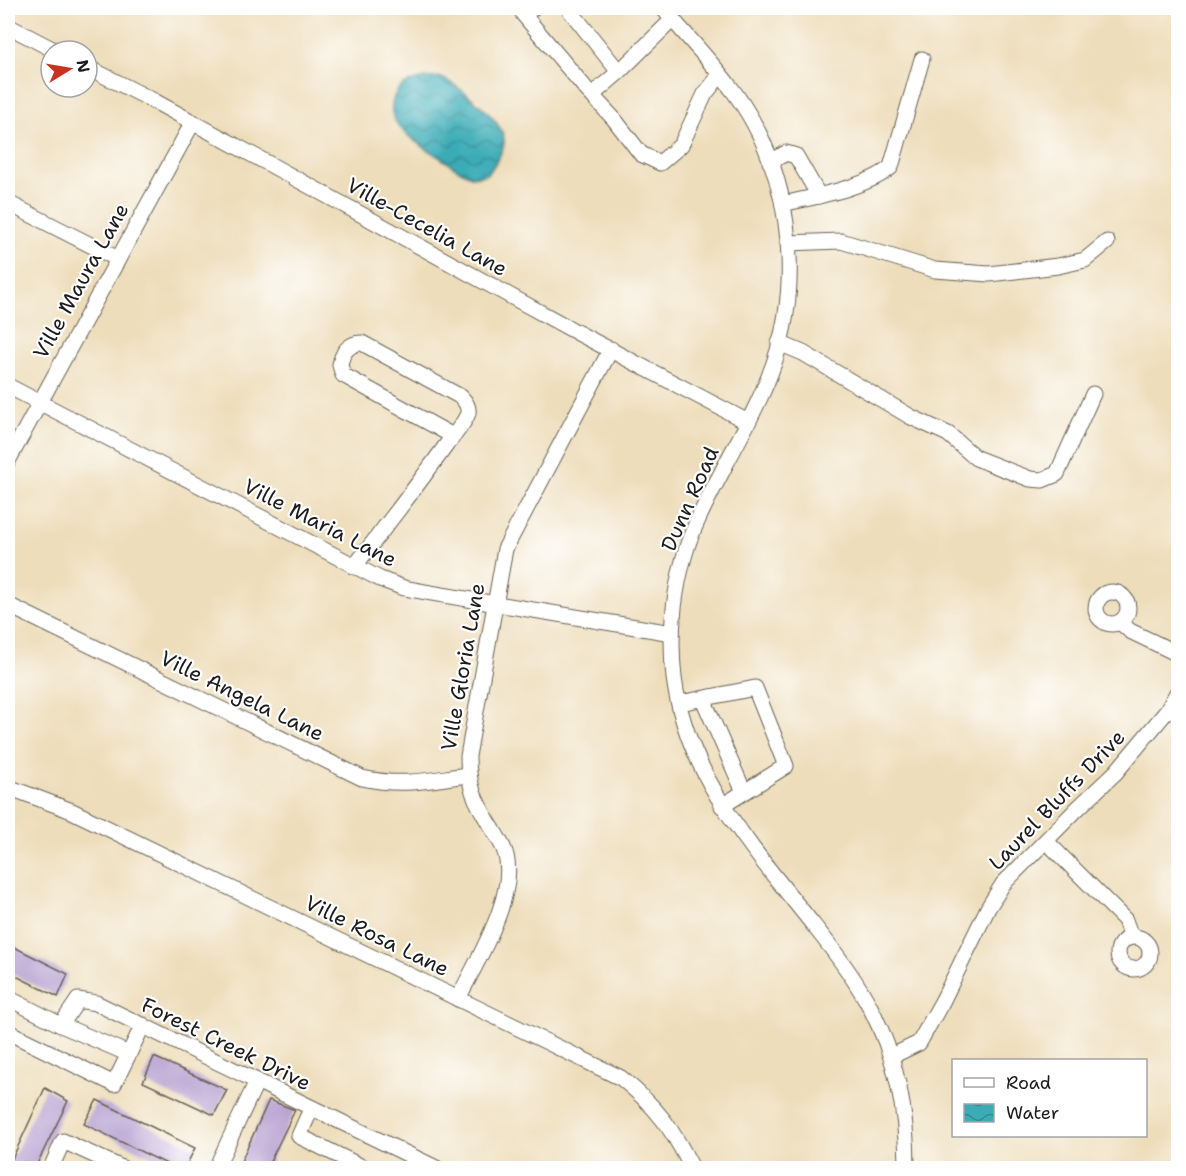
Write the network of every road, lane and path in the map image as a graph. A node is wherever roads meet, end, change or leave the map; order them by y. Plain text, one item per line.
1 (533, 8) edge
2 (568, 8) edge
3 (668, 13) edge
4 (8, 26) edge
5 (39, 42) edge
6 (922, 59) dead end
7 (619, 72) junction
8 (99, 73) edge
9 (720, 75) junction
10 (592, 95) junction
11 (193, 122) junction
12 (770, 162) junction
13 (819, 196) junction
14 (8, 203) edge
15 (783, 204) junction
16 (1107, 242) dead end
17 (788, 243) junction
18 (118, 259) junction
19 (779, 343) junction
20 (611, 349) junction
21 (8, 387) edge
22 (1093, 394) dead end
23 (39, 402) junction
24 (748, 422) junction
25 (453, 436) junction
26 (8, 461) edge
27 (354, 567) junction
28 (494, 603) junction
29 (8, 605) edge
30 (1120, 622) dead end
31 (672, 633) junction
32 (1179, 654) edge
33 (1179, 691) edge
34 (703, 699) junction
35 (680, 703) junction
36 (468, 775) junction
37 (8, 787) edge
38 (744, 792) junction
39 (722, 806) junction
40 (1046, 841) junction
41 (1131, 937) dead end
42 (8, 998) edge
43 (458, 999) junction
44 (62, 1025) junction
45 (143, 1025) junction
46 (8, 1032) edge
47 (129, 1054) junction
48 (892, 1056) junction
49 (257, 1081) junction
50 (311, 1109) junction
51 (51, 1168) edge
52 (122, 1168) edge
53 (216, 1168) edge
54 (364, 1168) edge
55 (436, 1168) edge
56 (692, 1168) edge
57 (907, 1168) edge

1 - 10 street
2 - 7 street
3 - 7 street
3 - 9 street, Dunn Road
4 - 5 street
6 - 13 street
7 - 10 street
8 - 11 street, Ville-Cecelia Lane
9 - 10 street
9 - 12 street, Dunn Road
11 - 18 street, Ville Maura Lane
11 - 20 street, Ville-Cecelia Lane
12 - 13 street
12 - 15 street, Dunn Road
13 - 15 street
14 - 18 street
15 - 17 street, Dunn Road
16 - 17 street
17 - 19 street, Dunn Road
18 - 23 street, Ville Maura Lane
19 - 22 street
19 - 24 street, Dunn Road
20 - 24 street, Ville-Cecelia Lane
20 - 28 street, Ville Gloria Lane
21 - 23 street, Ville Maria Lane
23 - 26 street, Ville Maura Lane
23 - 27 street, Ville Maria Lane
24 - 31 street, Dunn Road
25 - 25 street
25 - 27 street
27 - 28 street, Ville Maria Lane
28 - 31 street, Ville Maria Lane
28 - 36 street, Ville Gloria Lane
29 - 36 street, Ville Angela Lane
30 - 32 street
31 - 35 street, Dunn Road
33 - 40 street, Laurel Bluffs Drive
34 - 35 street
34 - 38 street
34 - 38 street
35 - 39 street, Dunn Road
36 - 43 street, Ville Gloria Lane
37 - 43 street, Ville Rosa Lane
38 - 39 street
39 - 48 street, Dunn Road
40 - 41 street
40 - 48 street, Laurel Bluffs Drive
42 - 44 street
43 - 56 street, Ville Rosa Lane
44 - 45 street, Forest Creek Drive
44 - 47 street
45 - 47 street
45 - 49 street, Forest Creek Drive
46 - 47 street
48 - 57 street, Dunn Road
49 - 50 street, Forest Creek Drive
49 - 53 street
50 - 54 street
50 - 55 street, Forest Creek Drive
51 - 52 street

